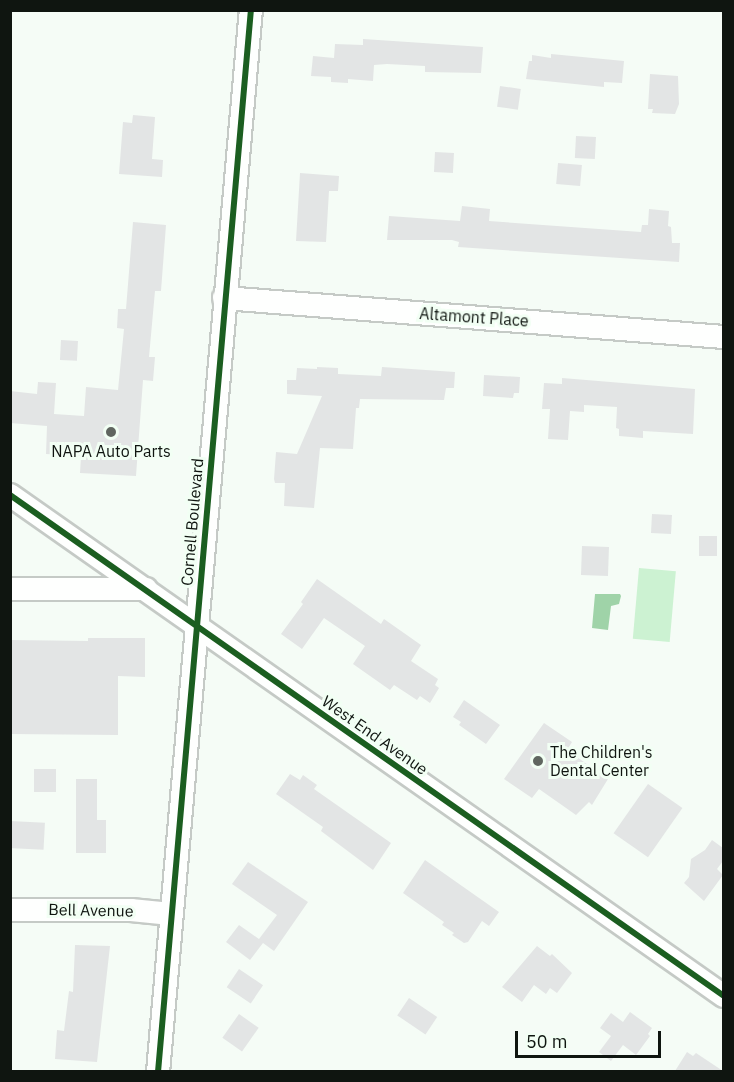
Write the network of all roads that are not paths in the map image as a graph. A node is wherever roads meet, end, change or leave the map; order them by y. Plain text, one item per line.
1 (251, 10) edge
2 (224, 298) junction
3 (723, 337) edge
4 (10, 495) edge
5 (10, 589) edge
6 (146, 590) junction
7 (197, 627) junction
8 (10, 909) edge
9 (171, 914) junction
10 (723, 996) edge
11 (158, 1071) edge

1 - 2 street, Cornell Boulevard
2 - 3 street, Altamont Place
2 - 7 street, Cornell Boulevard
4 - 6 street, West End Avenue
5 - 6 street
6 - 7 street, West End Avenue
7 - 9 street, Cornell Boulevard
7 - 10 street, West End Avenue
8 - 9 street, Bell Avenue
9 - 11 street, Cornell Boulevard

